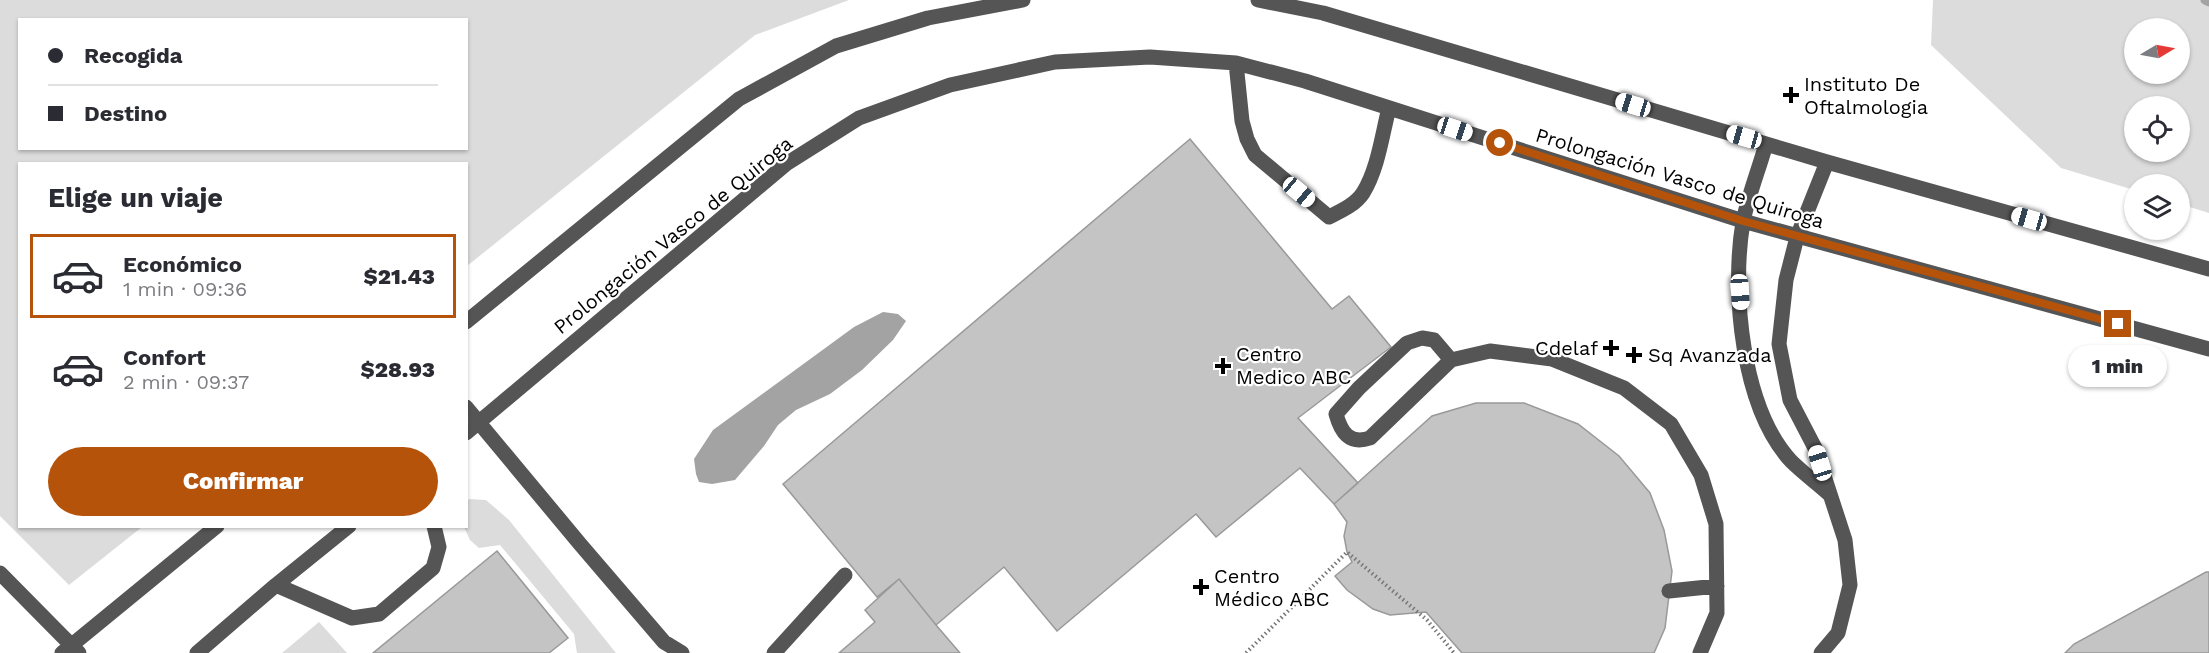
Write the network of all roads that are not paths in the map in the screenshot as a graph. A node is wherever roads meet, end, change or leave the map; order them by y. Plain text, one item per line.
1 (1023, 0) edge
2 (1258, 0) edge
3 (1236, 63) junction
4 (1389, 108) junction
5 (1766, 144) junction
6 (1827, 162) junction
7 (1743, 221) junction
8 (1797, 237) junction
9 (2209, 269) edge
10 (468, 320) edge
11 (2209, 349) edge
12 (1451, 360) junction
13 (468, 409) edge
14 (479, 423) junction
15 (468, 431) edge
16 (1829, 494) junction
17 (215, 528) edge
18 (347, 528) edge
19 (435, 528) edge
20 (0, 573) edge
21 (845, 575) dead end
22 (276, 585) junction
23 (1717, 586) junction
24 (1670, 591) dead end
25 (664, 647) edge
26 (71, 650) edge
27 (197, 653) edge
28 (682, 653) edge
29 (774, 653) edge
30 (1700, 653) edge
31 (1821, 653) edge

1 - 10 street
2 - 5 street
3 - 4 street, Prolongación Vasco de Quiroga
3 - 4 street
3 - 14 street, Prolongación Vasco de Quiroga
4 - 7 street, Prolongación Vasco de Quiroga
5 - 6 street
5 - 7 street
6 - 8 street
6 - 9 street
7 - 8 street, Prolongación Vasco de Quiroga
7 - 16 street
8 - 11 street, Prolongación Vasco de Quiroga
8 - 16 street
12 - 12 street
12 - 23 street
13 - 14 street
14 - 15 street, Prolongación Vasco de Quiroga
14 - 25 street
16 - 31 street
17 - 26 street
18 - 22 street
19 - 22 street
20 - 26 street
21 - 29 street
22 - 27 street
23 - 24 street
23 - 30 street
25 - 28 street

